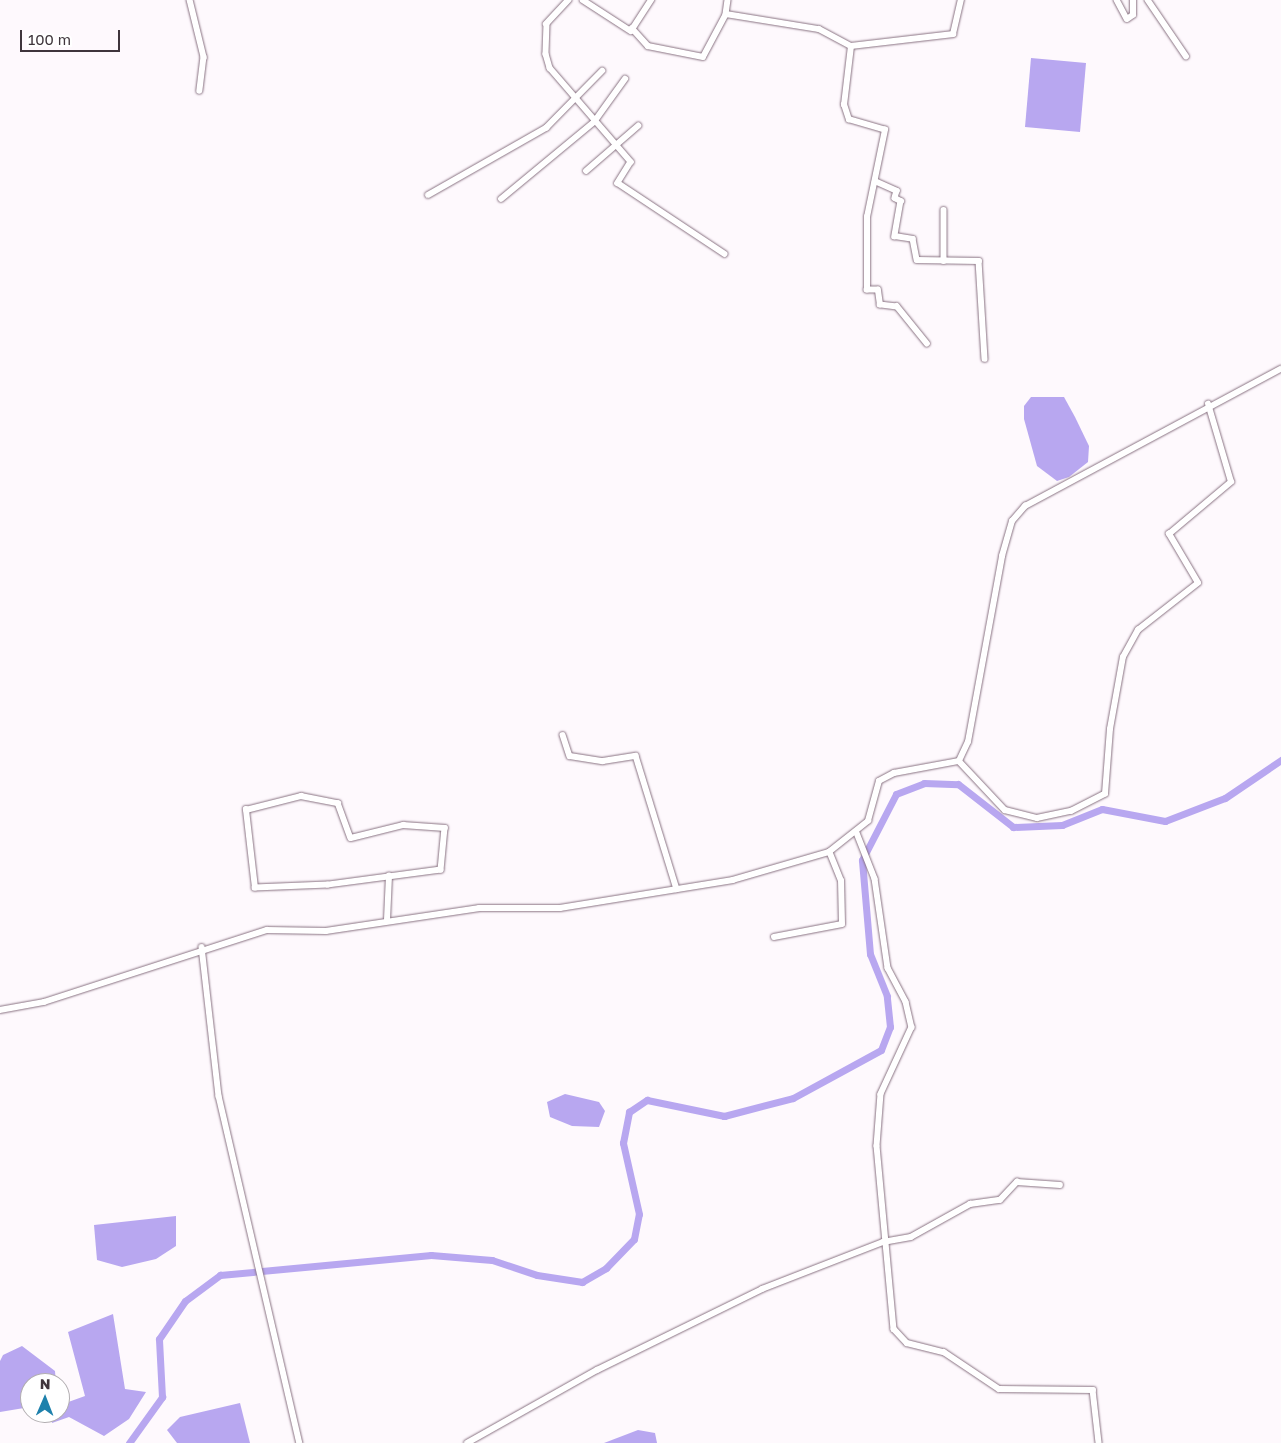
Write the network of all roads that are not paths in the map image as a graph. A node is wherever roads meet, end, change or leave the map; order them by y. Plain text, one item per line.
1 (190, 0) edge
2 (569, 0) edge
3 (583, 0) edge
4 (652, 0) edge
5 (728, 0) edge
6 (961, 0) edge
7 (1117, 0) edge
8 (1132, 0) edge
9 (1148, 0) edge
10 (726, 14) junction
11 (632, 28) junction
12 (851, 46) junction
13 (1186, 56) dead end
14 (602, 71) dead end
15 (625, 78) dead end
16 (200, 91) dead end
17 (577, 101) junction
18 (594, 122) junction
19 (638, 126) dead end
20 (616, 148) junction
21 (586, 171) dead end
22 (875, 181) junction
23 (428, 195) dead end
24 (501, 199) dead end
25 (944, 210) dead end
26 (725, 254) dead end
27 (944, 261) junction
28 (927, 344) dead end
29 (985, 359) dead end
30 (1281, 369) edge
31 (1208, 404) junction
32 (563, 735) dead end
33 (959, 761) junction
34 (858, 835) junction
35 (829, 852) junction
36 (389, 876) junction
37 (677, 889) junction
38 (387, 920) junction
39 (774, 937) dead end
40 (202, 947) junction
41 (0, 1010) edge
42 (1060, 1185) dead end
43 (882, 1242) junction
44 (300, 1443) edge
45 (467, 1443) edge
46 (1099, 1443) edge

1 - 16 street
2 - 17 street
3 - 11 street
4 - 11 street
5 - 10 street
6 - 12 street
7 - 8 street
9 - 13 street
10 - 11 street
10 - 12 street
12 - 22 street
14 - 17 street
15 - 18 street
17 - 18 street
17 - 23 street
18 - 20 street
18 - 24 street
19 - 20 street
20 - 21 street
20 - 26 street
22 - 27 street
22 - 28 street
25 - 27 street
27 - 29 street
30 - 31 street
31 - 33 street
31 - 33 street
32 - 37 street
33 - 34 street
34 - 35 street
34 - 43 street
35 - 37 street
35 - 39 street
36 - 36 street
36 - 38 street
37 - 38 street
38 - 40 street
40 - 41 street
40 - 44 street
42 - 43 street
43 - 45 street
43 - 46 street

